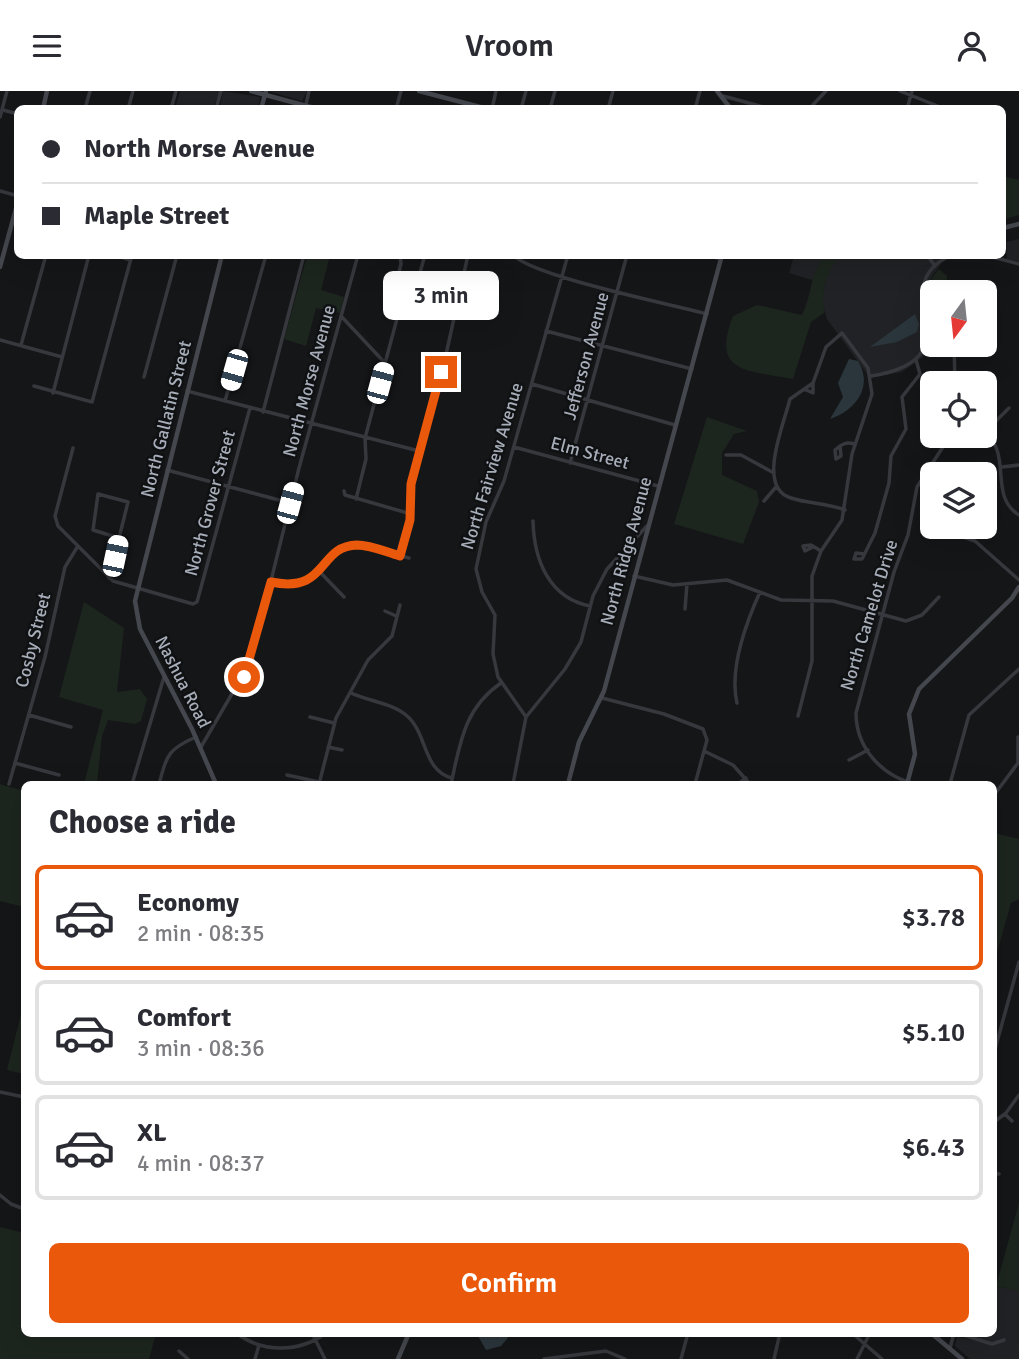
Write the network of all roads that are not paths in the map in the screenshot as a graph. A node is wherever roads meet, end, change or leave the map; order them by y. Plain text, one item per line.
1 (7, 91) edge
2 (251, 91) edge
3 (419, 91) edge
4 (717, 91) edge
5 (826, 91) edge
6 (900, 91) edge
7 (265, 93) edge
8 (912, 93) edge
9 (723, 96) junction
10 (299, 105) edge
11 (474, 105) edge
12 (729, 105) edge
13 (756, 105) edge
14 (813, 105) edge
15 (937, 105) edge
16 (1, 109) edge
17 (0, 117) edge
18 (14, 214) edge
19 (10, 228) junction
20 (14, 229) edge
21 (1, 256) edge
22 (45, 259) edge
23 (88, 259) edge
24 (131, 259) edge
25 (176, 259) edge
26 (221, 259) edge
27 (265, 259) edge
28 (303, 259) edge
29 (357, 259) edge
30 (400, 259) edge
31 (424, 259) edge
32 (467, 259) edge
33 (518, 259) edge
34 (567, 259) edge
35 (626, 259) edge
36 (721, 259) edge
37 (930, 259) edge
38 (946, 259) edge
39 (1000, 259) edge
40 (1019, 264) edge
41 (935, 266) junction
42 (0, 267) edge
43 (562, 276) junction
44 (927, 280) edge
45 (395, 287) junction
46 (618, 291) junction
47 (393, 300) dead end
48 (707, 314) junction
49 (398, 315) dead end
50 (341, 316) junction
51 (546, 331) junction
52 (0, 340) edge
53 (21, 345) junction
54 (602, 345) junction
55 (920, 353) edge
56 (62, 357) junction
57 (916, 359) junction
58 (385, 363) junction
59 (692, 369) junction
60 (871, 376) junction
61 (144, 377) dead end
62 (531, 384) junction
63 (34, 386) dead end
64 (187, 391) junction
65 (53, 393) junction
66 (589, 400) junction
67 (225, 401) junction
68 (250, 408) junction
69 (1009, 408) dead end
70 (263, 412) junction
71 (997, 420) edge
72 (312, 425) junction
73 (676, 425) junction
74 (365, 438) junction
75 (854, 444) junction
76 (841, 446) dead end
77 (514, 447) junction
78 (73, 448) dead end
79 (996, 448) edge
80 (420, 451) junction
81 (726, 455) dead end
82 (570, 463) junction
83 (1019, 465) edge
84 (1002, 467) junction
85 (167, 470) junction
86 (772, 472) junction
87 (920, 482) edge
88 (229, 486) junction
89 (658, 487) junction
90 (776, 487) junction
91 (344, 491) dead end
92 (356, 499) junction
93 (764, 501) dead end
94 (290, 503) junction
95 (845, 510) junction
96 (411, 514) junction
97 (1019, 515) edge
98 (533, 521) dead end
99 (647, 526) junction
100 (119, 538) junction
101 (969, 539) edge
102 (78, 547) junction
103 (813, 547) dead end
104 (821, 551) junction
105 (864, 554) dead end
106 (400, 556) junction
107 (409, 558) dead end
108 (318, 571) junction
109 (634, 576) junction
110 (109, 578) junction
111 (1019, 580) edge
112 (271, 582) junction
113 (688, 584) junction
114 (1019, 587) edge
115 (137, 589) junction
116 (760, 592) junction
117 (344, 597) dead end
118 (939, 597) dead end
119 (811, 600) junction
120 (400, 605) dead end
121 (590, 606) junction
122 (684, 610) dead end
123 (385, 611) dead end
124 (882, 615) junction
125 (396, 616) junction
126 (1019, 669) edge
127 (166, 676) junction
128 (500, 683) junction
129 (351, 692) junction
130 (602, 698) junction
131 (737, 703) dead end
132 (29, 715) junction
133 (798, 716) dead end
134 (310, 717) dead end
135 (526, 717) junction
136 (334, 723) junction
137 (71, 727) dead end
138 (196, 737) junction
139 (1018, 737) edge
140 (328, 747) junction
141 (200, 748) junction
142 (342, 750) dead end
143 (868, 750) junction
144 (704, 751) junction
145 (849, 760) dead end
146 (15, 763) junction
147 (1019, 763) edge
148 (59, 775) dead end
149 (288, 775) dead end
150 (452, 778) junction
151 (746, 778) junction
152 (133, 781) edge
153 (160, 781) edge
154 (215, 781) edge
155 (311, 781) edge
156 (320, 781) edge
157 (452, 781) edge
158 (514, 781) edge
159 (569, 781) edge
160 (696, 781) edge
161 (742, 781) edge
162 (748, 781) edge
163 (904, 781) edge
164 (908, 781) edge
165 (951, 781) edge
166 (9, 784) dead end
167 (997, 791) edge
168 (1019, 962) edge
169 (997, 1036) edge
170 (0, 1092) edge
171 (1019, 1095) edge
172 (21, 1096) edge
173 (1005, 1114) junction
174 (997, 1119) edge
175 (1012, 1121) dead end
176 (0, 1195) edge
177 (21, 1208) edge
178 (244, 1337) edge
179 (314, 1337) edge
180 (320, 1337) edge
181 (407, 1337) edge
182 (687, 1337) edge
183 (779, 1337) edge
184 (856, 1337) edge
185 (868, 1337) edge
186 (936, 1337) edge
187 (954, 1337) edge
188 (969, 1337) edge
189 (315, 1341) junction
190 (1004, 1341) dead end
191 (864, 1344) junction
192 (259, 1345) junction
193 (950, 1349) junction
194 (179, 1351) dead end
195 (188, 1359) edge
196 (255, 1359) edge
197 (325, 1359) edge
198 (398, 1359) edge
199 (544, 1359) edge
200 (625, 1359) edge
201 (681, 1359) edge
202 (774, 1359) edge
203 (857, 1359) edge
204 (882, 1359) edge
205 (962, 1359) edge

1 - 16 street
2 - 7 street
3 - 11 street
4 - 9 street
5 - 14 street
6 - 8 street
7 - 10 street
8 - 15 street
9 - 12 street
9 - 13 street
16 - 17 street
18 - 19 street
19 - 20 street
19 - 21 street
21 - 42 street
22 - 53 street
23 - 56 street
24 - 65 street
25 - 61 street
26 - 64 street, North Gallatin Street
27 - 67 street
28 - 70 street
29 - 50 street, North Morse Avenue
30 - 45 street
31 - 45 street
32 - 80 street
33 - 43 street
34 - 43 street, North Fairview Avenue
35 - 46 street, Jefferson Avenue
36 - 48 street, North Ridge Avenue
37 - 41 street
38 - 41 street
39 - 40 street
41 - 44 street
43 - 46 street
43 - 51 street, North Fairview Avenue
45 - 47 street
46 - 48 street
46 - 54 street, Jefferson Avenue
48 - 59 street, North Ridge Avenue
49 - 58 street
50 - 58 street
50 - 72 street, North Morse Avenue
51 - 54 street
51 - 62 street, North Fairview Avenue
52 - 53 street
53 - 56 street
54 - 59 street
54 - 66 street, Jefferson Avenue
55 - 57 street
56 - 65 street
57 - 60 street
57 - 105 street
58 - 74 street
59 - 73 street, North Ridge Avenue
60 - 75 street
60 - 86 street
62 - 66 street
62 - 77 street, North Fairview Avenue
63 - 65 street
64 - 67 street
64 - 85 street, North Gallatin Street
66 - 73 street
66 - 82 street, Jefferson Avenue
67 - 68 street
68 - 70 street
68 - 88 street, North Grover Street
69 - 71 street
70 - 72 street
72 - 74 street
72 - 94 street, North Morse Avenue
73 - 89 street, North Ridge Avenue
74 - 80 street
74 - 92 street
75 - 76 street
75 - 95 street
77 - 82 street, Elm Street
77 - 128 street, North Fairview Avenue
78 - 102 street
79 - 84 street
80 - 96 street
81 - 86 street
82 - 89 street, Elm Street
83 - 84 street
84 - 97 street
85 - 88 street
85 - 115 street, North Gallatin Street
86 - 90 street
87 - 124 street, North Camelot Drive
88 - 94 street
88 - 115 street, North Grover Street
89 - 99 street, North Ridge Avenue
90 - 93 street
90 - 95 street
91 - 92 street
92 - 96 street
94 - 112 street, North Morse Avenue
95 - 104 street
96 - 106 street
98 - 121 street
99 - 109 street, North Ridge Avenue
99 - 121 street
100 - 100 street
100 - 110 street
101 - 111 street
102 - 110 street
102 - 132 street, Cosby Street
103 - 104 street
104 - 119 street
106 - 107 street
106 - 108 street
108 - 112 street
108 - 117 street
109 - 113 street
109 - 130 street, North Ridge Avenue
110 - 115 street
112 - 141 street, North Morse Avenue
113 - 116 street
113 - 122 street
114 - 164 street
115 - 127 street, Nashua Road
116 - 119 street
116 - 131 street
118 - 124 street
119 - 124 street
119 - 133 street
120 - 125 street
121 - 135 street
123 - 125 street
124 - 143 street, North Camelot Drive
125 - 129 street
126 - 165 street
127 - 138 street, Nashua Road
127 - 152 street
128 - 135 street, North Fairview Avenue
128 - 150 street
129 - 136 street
129 - 150 street
130 - 144 street
130 - 159 street, North Ridge Avenue
132 - 137 street
132 - 146 street, Cosby Street
134 - 136 street
135 - 158 street
136 - 140 street
138 - 141 street, Nashua Road
138 - 153 street
139 - 147 street
140 - 142 street
140 - 156 street
141 - 154 street, Nashua Road
143 - 145 street
143 - 163 street, North Camelot Drive
144 - 151 street
144 - 160 street
146 - 148 street
146 - 166 street, Cosby Street
147 - 167 street
149 - 155 street
150 - 157 street
151 - 161 street
151 - 162 street
168 - 169 street
170 - 172 street
171 - 173 street
173 - 174 street
173 - 175 street
176 - 177 street
178 - 192 street
179 - 189 street
180 - 189 street
181 - 198 street
182 - 201 street
183 - 202 street
184 - 191 street
185 - 191 street
186 - 193 street
187 - 193 street
188 - 190 street
189 - 192 street
189 - 197 street
191 - 203 street
191 - 204 street
192 - 196 street
193 - 205 street
194 - 195 street
199 - 200 street

